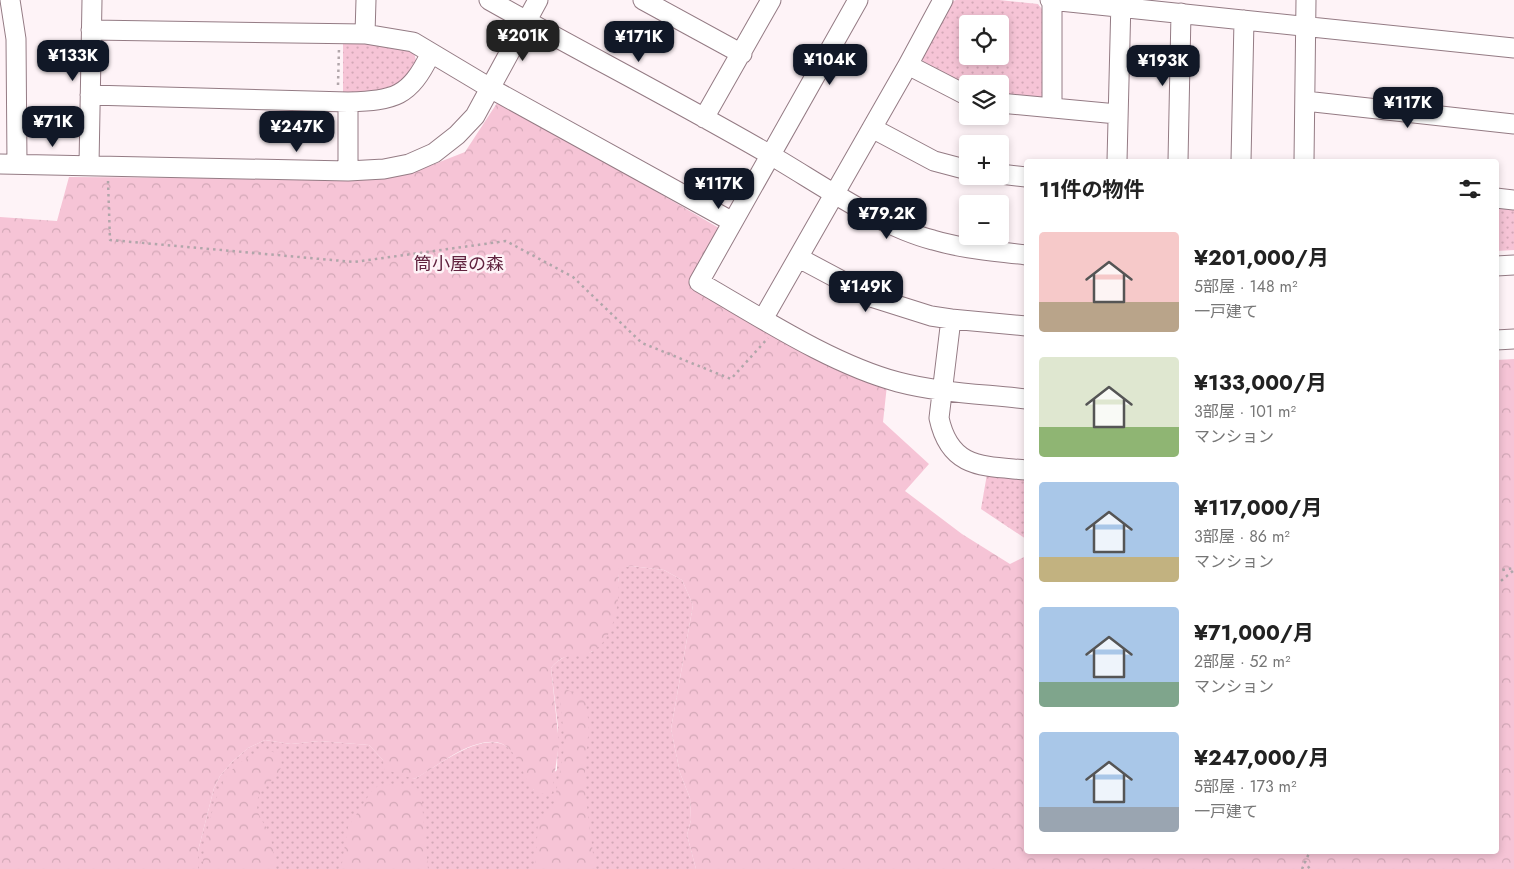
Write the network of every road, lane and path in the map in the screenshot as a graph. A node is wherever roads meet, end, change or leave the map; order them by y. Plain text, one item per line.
1 (10, 0) edge
2 (92, 0) edge
3 (366, 0) edge
4 (489, 0) edge
5 (538, 0) edge
6 (643, 0) edge
7 (771, 0) edge
8 (858, 0) edge
9 (943, 0) edge
10 (1051, 0) edge
11 (1306, 0) edge
12 (1121, 3) edge
13 (1182, 13) junction
14 (1244, 20) junction
15 (526, 21) junction
16 (1306, 25) junction
17 (91, 30) junction
18 (339, 34) junction
19 (365, 34) junction
20 (1514, 48) edge
21 (431, 54) junction
22 (742, 54) junction
23 (908, 64) junction
24 (490, 88) junction
25 (959, 91) edge
26 (9, 93) edge
27 (90, 95) junction
28 (1305, 101) junction
29 (343, 102) junction
30 (1009, 104) edge
31 (1052, 108) junction
32 (1117, 114) junction
33 (704, 118) junction
34 (1514, 124) edge
35 (872, 128) junction
36 (772, 156) junction
37 (1117, 159) edge
38 (1178, 159) edge
39 (1241, 159) edge
40 (1304, 159) edge
41 (8, 164) edge
42 (88, 165) junction
43 (107, 165) junction
44 (959, 168) edge
45 (348, 171) junction
46 (1009, 175) edge
47 (1024, 177) edge
48 (834, 194) junction
49 (1499, 198) edge
50 (1514, 200) edge
51 (731, 221) junction
52 (1024, 255) edge
53 (799, 258) junction
54 (1514, 265) edge
55 (1499, 266) edge
56 (951, 320) junction
57 (771, 322) junction
58 (1024, 326) edge
59 (1514, 339) edge
60 (1499, 340) edge
61 (942, 390) junction
62 (1024, 398) edge
63 (1024, 470) edge
64 (1514, 569) edge
65 (1499, 571) edge
66 (1499, 582) edge
67 (1308, 854) edge
68 (1304, 861) junction
69 (1302, 869) edge
70 (1310, 869) edge

1 - 26 street
2 - 17 street
3 - 19 street
4 - 15 street
5 - 15 street
6 - 22 street
7 - 22 street
8 - 36 street
9 - 23 street
10 - 12 street
10 - 31 street
11 - 16 street
12 - 13 street
12 - 32 street
13 - 14 street
13 - 38 street
14 - 16 street
14 - 39 street
15 - 24 street
15 - 33 street
16 - 20 street
16 - 28 street
17 - 18 street
17 - 27 street
18 - 19 street
18 - 29 path
19 - 21 street
21 - 24 street
21 - 29 street
22 - 33 street
23 - 25 street
23 - 35 street
24 - 45 street
24 - 51 street
26 - 41 street
27 - 29 street
27 - 42 street
28 - 34 street
28 - 40 street
29 - 45 street
30 - 31 street
31 - 32 street
32 - 37 street
33 - 36 street
35 - 44 street
35 - 48 street
36 - 48 street
36 - 51 street
41 - 42 street
42 - 43 street
43 - 45 street
43 - 57 path
46 - 47 street
48 - 52 street
48 - 53 street
49 - 50 street
51 - 57 street
53 - 56 street
53 - 57 street
54 - 55 street
56 - 58 street
56 - 61 street
57 - 61 street
59 - 60 street
61 - 62 street
61 - 63 street
64 - 65 path
64 - 66 path
67 - 68 path
68 - 69 path
68 - 70 path

